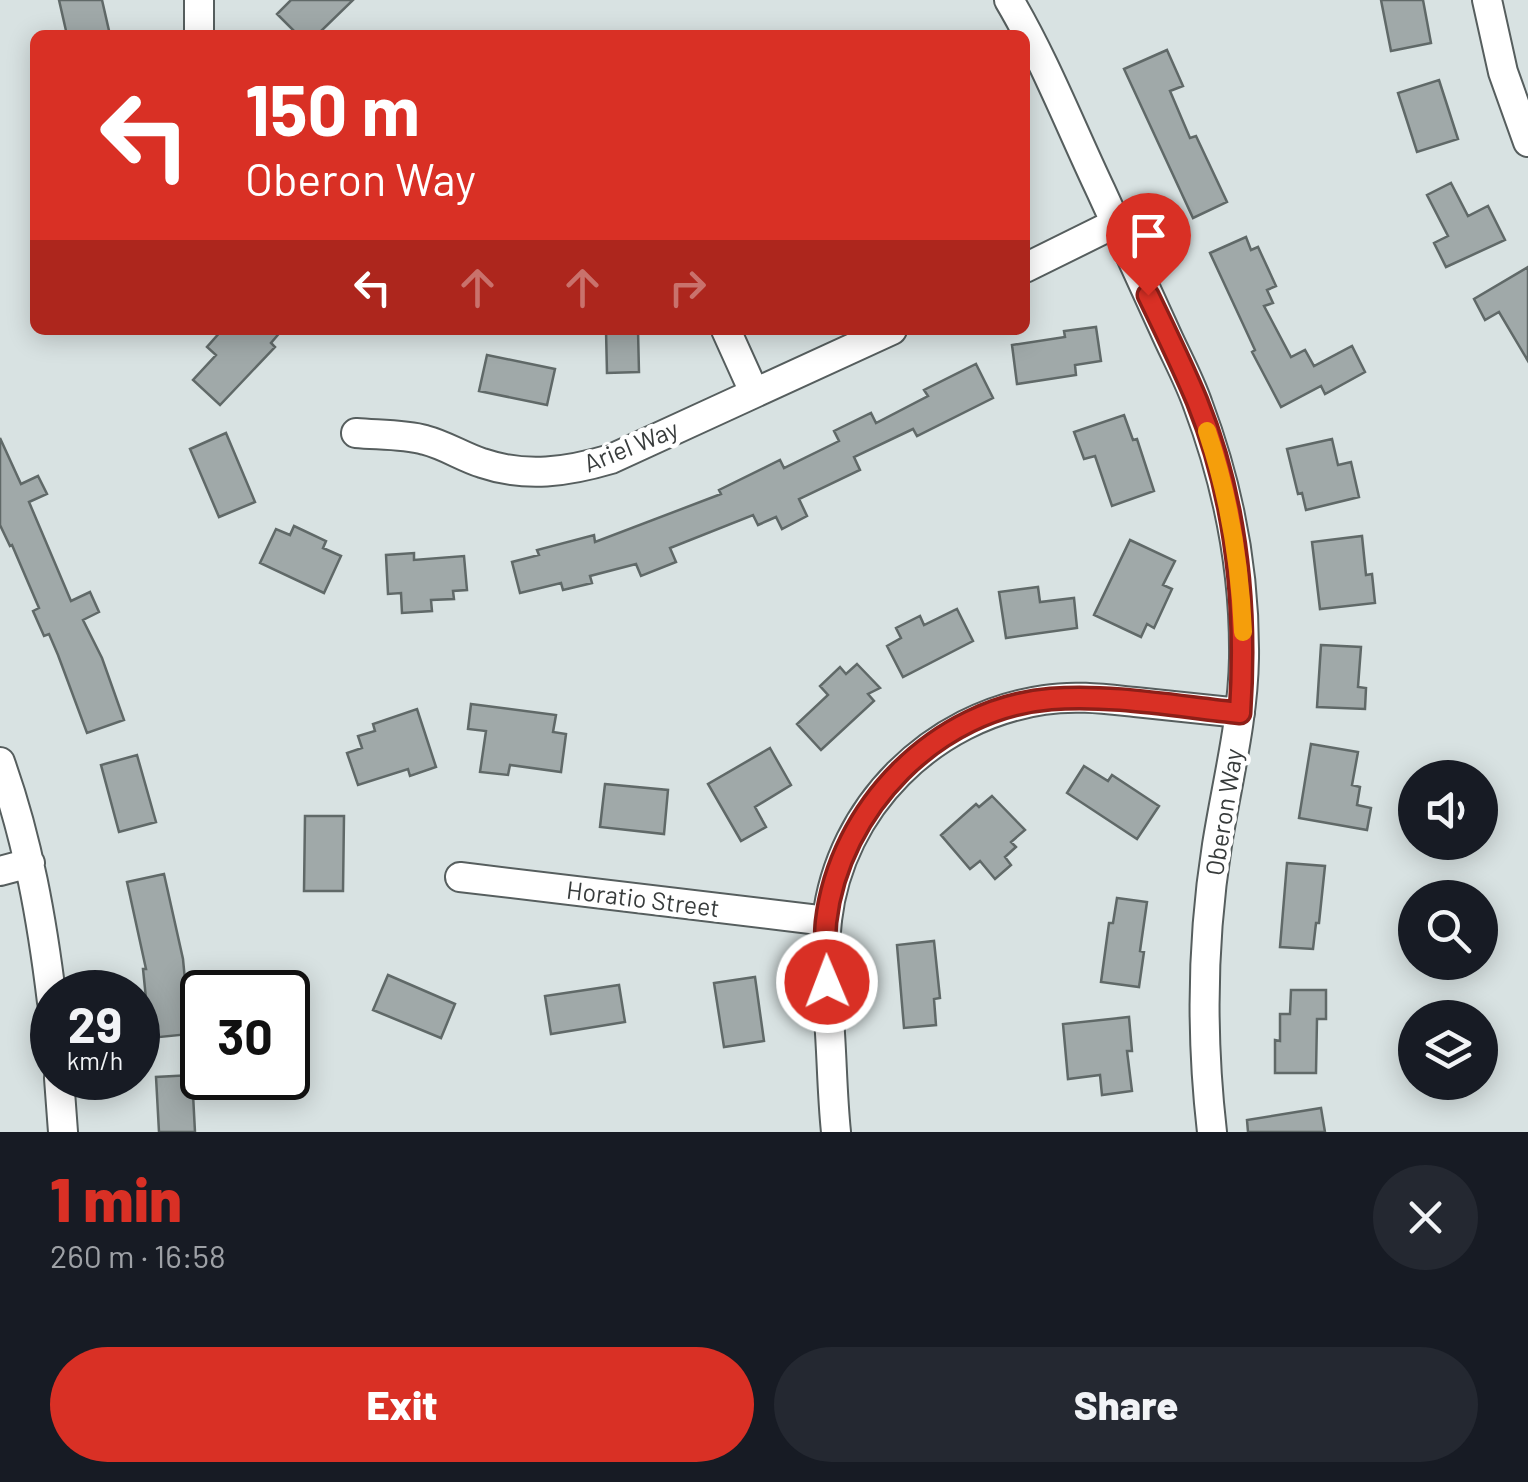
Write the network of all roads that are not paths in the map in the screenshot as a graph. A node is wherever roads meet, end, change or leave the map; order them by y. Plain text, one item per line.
1 (199, 0) edge
2 (1009, 0) edge
3 (1487, 0) edge
4 (198, 30) edge
5 (1023, 30) edge
6 (1030, 44) edge
7 (1528, 142) edge
8 (1116, 223) junction
9 (1030, 266) edge
10 (728, 335) edge
11 (881, 335) edge
12 (754, 392) junction
13 (356, 433) dead end
14 (1240, 713) junction
15 (0, 762) edge
16 (30, 863) junction
17 (0, 871) edge
18 (460, 876) dead end
19 (826, 920) junction
20 (48, 970) edge
21 (60, 1100) edge
22 (63, 1132) edge
23 (836, 1132) edge
24 (1212, 1132) edge

1 - 4 street
2 - 5 street, Oberon Way
3 - 7 street
6 - 8 street, Oberon Way
8 - 9 street
8 - 14 street, Oberon Way
10 - 12 street
11 - 12 street, Ariel Way
12 - 13 street, Ariel Way
14 - 19 street
14 - 24 street, Oberon Way
15 - 16 street
16 - 17 street
16 - 20 street
18 - 19 street, Horatio Street
19 - 23 street
21 - 22 street

